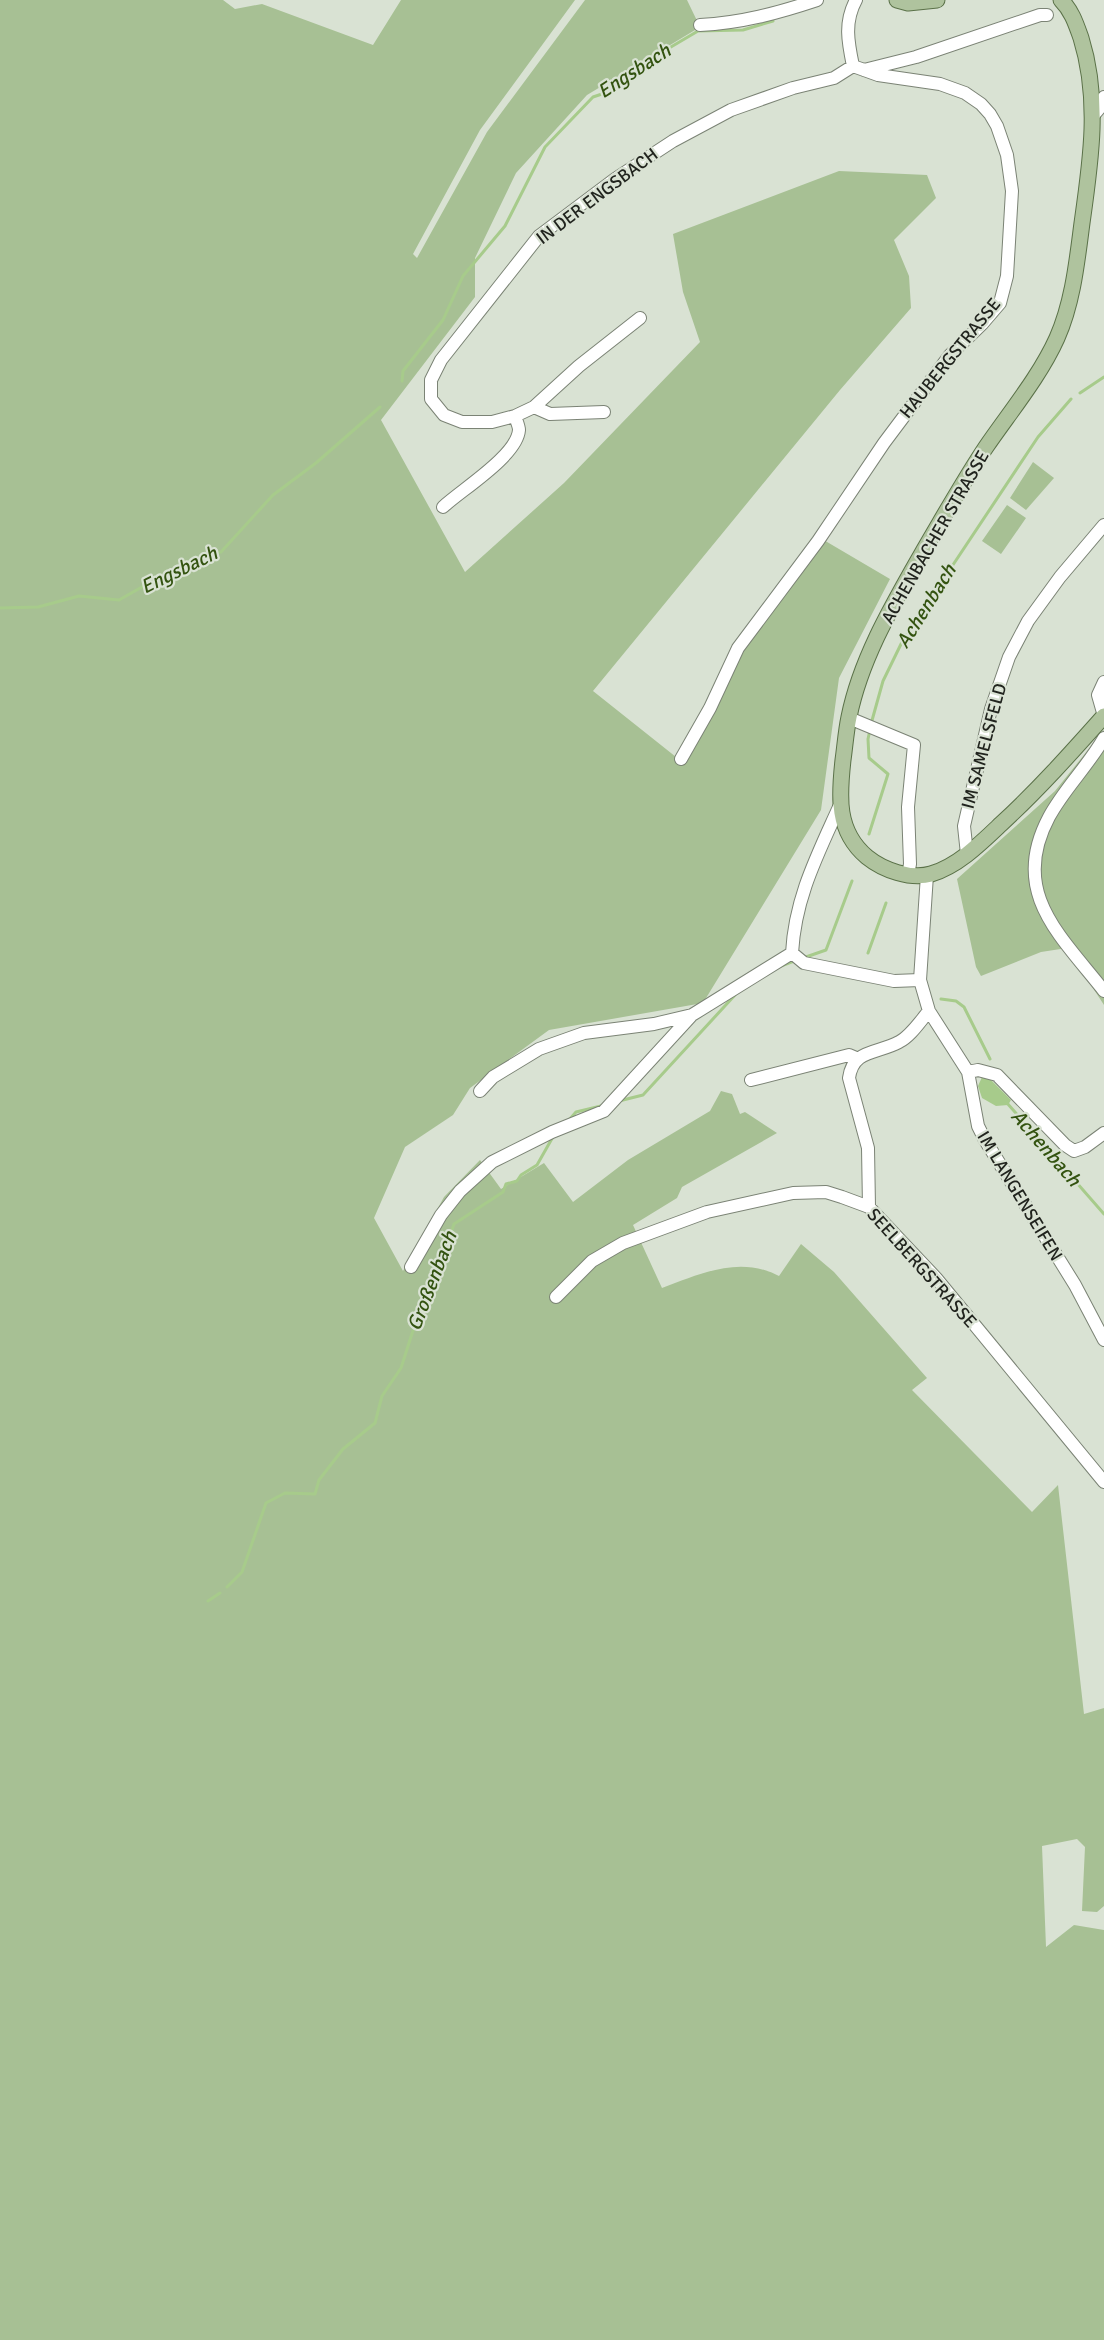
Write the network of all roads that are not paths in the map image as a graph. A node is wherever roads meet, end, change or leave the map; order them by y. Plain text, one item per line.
1 (818, 0) edge
2 (853, 0) edge
3 (897, 0) edge
4 (936, 0) edge
5 (1061, 0) edge
6 (1047, 15) dead end
7 (700, 25) dead end
8 (858, 68) junction
9 (1104, 97) edge
10 (1093, 116) junction
11 (640, 318) dead end
12 (534, 407) junction
13 (604, 412) dead end
14 (515, 416) junction
15 (443, 507) dead end
16 (1104, 525) edge
17 (1104, 682) edge
18 (1104, 716) edge
19 (849, 718) junction
20 (1104, 738) edge
21 (681, 759) dead end
22 (839, 807) junction
23 (967, 854) junction
24 (908, 875) junction
25 (927, 875) junction
26 (792, 953) junction
27 (920, 980) junction
28 (1104, 991) edge
29 (929, 1011) junction
30 (692, 1015) junction
31 (856, 1058) junction
32 (968, 1072) junction
33 (751, 1080) dead end
34 (480, 1091) dead end
35 (1104, 1133) edge
36 (869, 1207) junction
37 (411, 1267) dead end
38 (556, 1297) dead end
39 (1104, 1340) edge
40 (1104, 1482) edge

1 - 7 street
2 - 8 street
3 - 4 main road
5 - 10 main road, ACHENBACHER STRASSE
6 - 8 street, IN DER ENGSBACH
8 - 14 street, IN DER ENGSBACH
8 - 21 street, HAUBERGSTRASSE
9 - 10 street
10 - 19 main road, ACHENBACHER STRASSE
11 - 12 street, IN DER ENGSBACH
12 - 13 street
12 - 14 street, IN DER ENGSBACH
14 - 15 street
16 - 23 street, IM SAMELSFELD
17 - 18 street
18 - 23 main road, ACHENBACHER STRASSE
19 - 22 main road, ACHENBACHER STRASSE
19 - 24 street
20 - 28 street
22 - 24 main road, ACHENBACHER STRASSE
22 - 26 street
23 - 25 main road, ACHENBACHER STRASSE
24 - 25 main road, ACHENBACHER STRASSE
25 - 27 street, IM LANGENSEIFEN
26 - 27 street
26 - 30 street
27 - 29 street, IM LANGENSEIFEN
29 - 31 street
29 - 32 street, IM LANGENSEIFEN
30 - 34 street
30 - 37 street
31 - 33 street
31 - 36 street
32 - 35 street
32 - 39 street, IM LANGENSEIFEN
36 - 38 street, SEELBERGSTRASSE
36 - 40 street, SEELBERGSTRASSE

